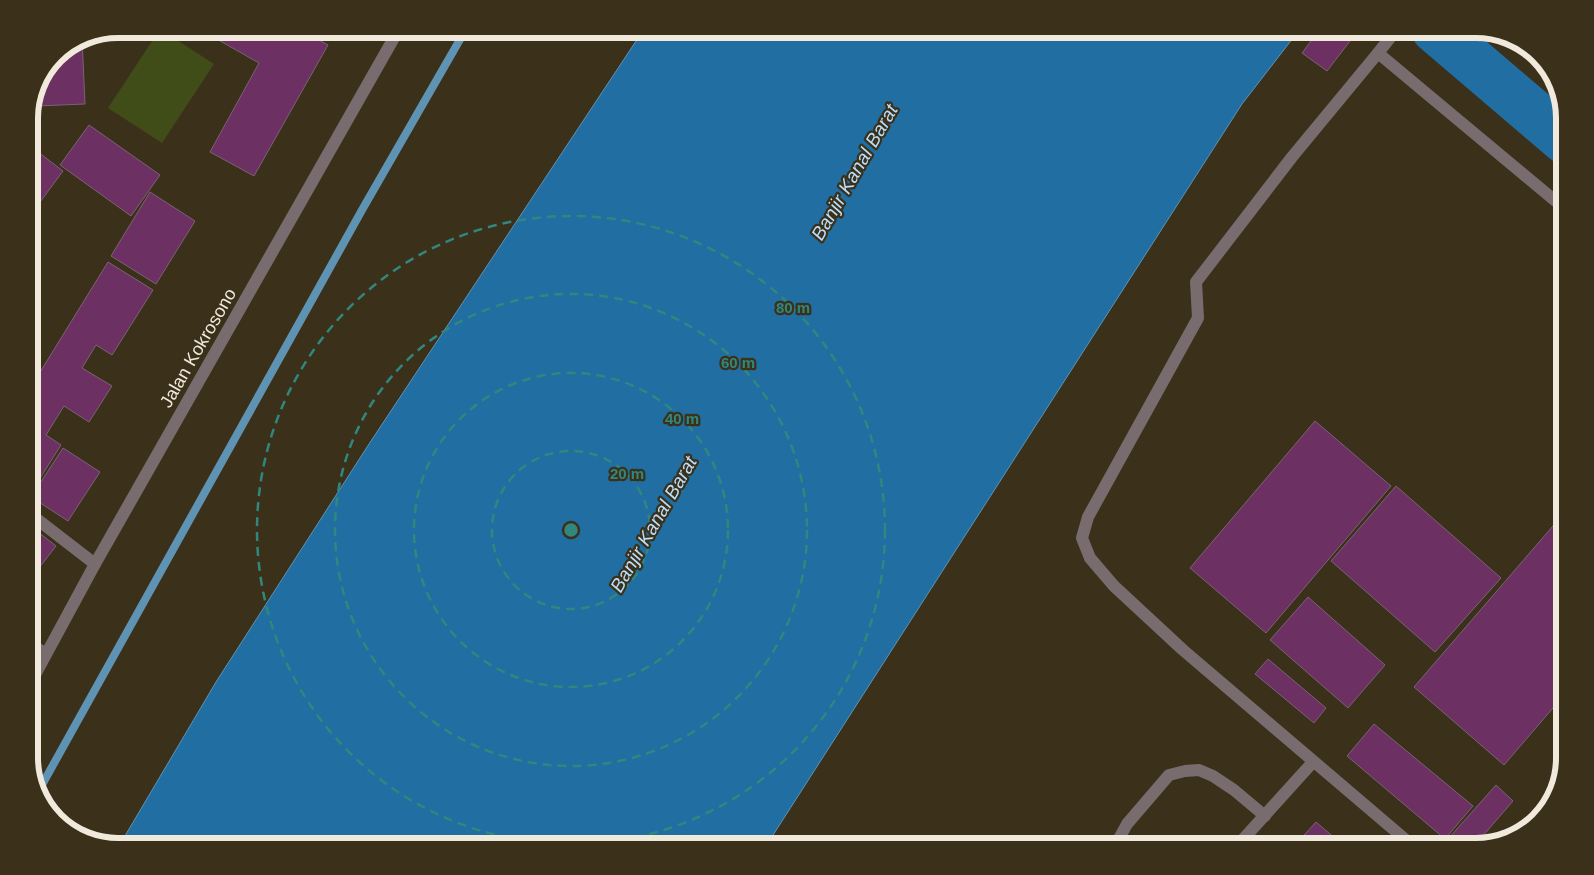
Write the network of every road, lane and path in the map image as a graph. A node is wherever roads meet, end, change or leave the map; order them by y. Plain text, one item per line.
1 (389, 38) edge
2 (1389, 38) edge
3 (1378, 53) junction
4 (1556, 201) edge
5 (38, 520) edge
6 (95, 564) junction
7 (38, 649) edge
8 (46, 654) junction
9 (38, 669) edge
10 (1313, 762) junction
11 (1265, 816) junction
12 (1119, 838) edge
13 (1245, 838) edge
14 (1403, 838) edge

1 - 6 street, Jalan Kokrosono
2 - 3 street
3 - 4 street
3 - 10 street
5 - 6 street
6 - 8 street, Jalan Kokrosono
7 - 8 street
8 - 9 street, Jalan Kokrosono
10 - 11 street
10 - 14 street
11 - 12 street
11 - 13 street

